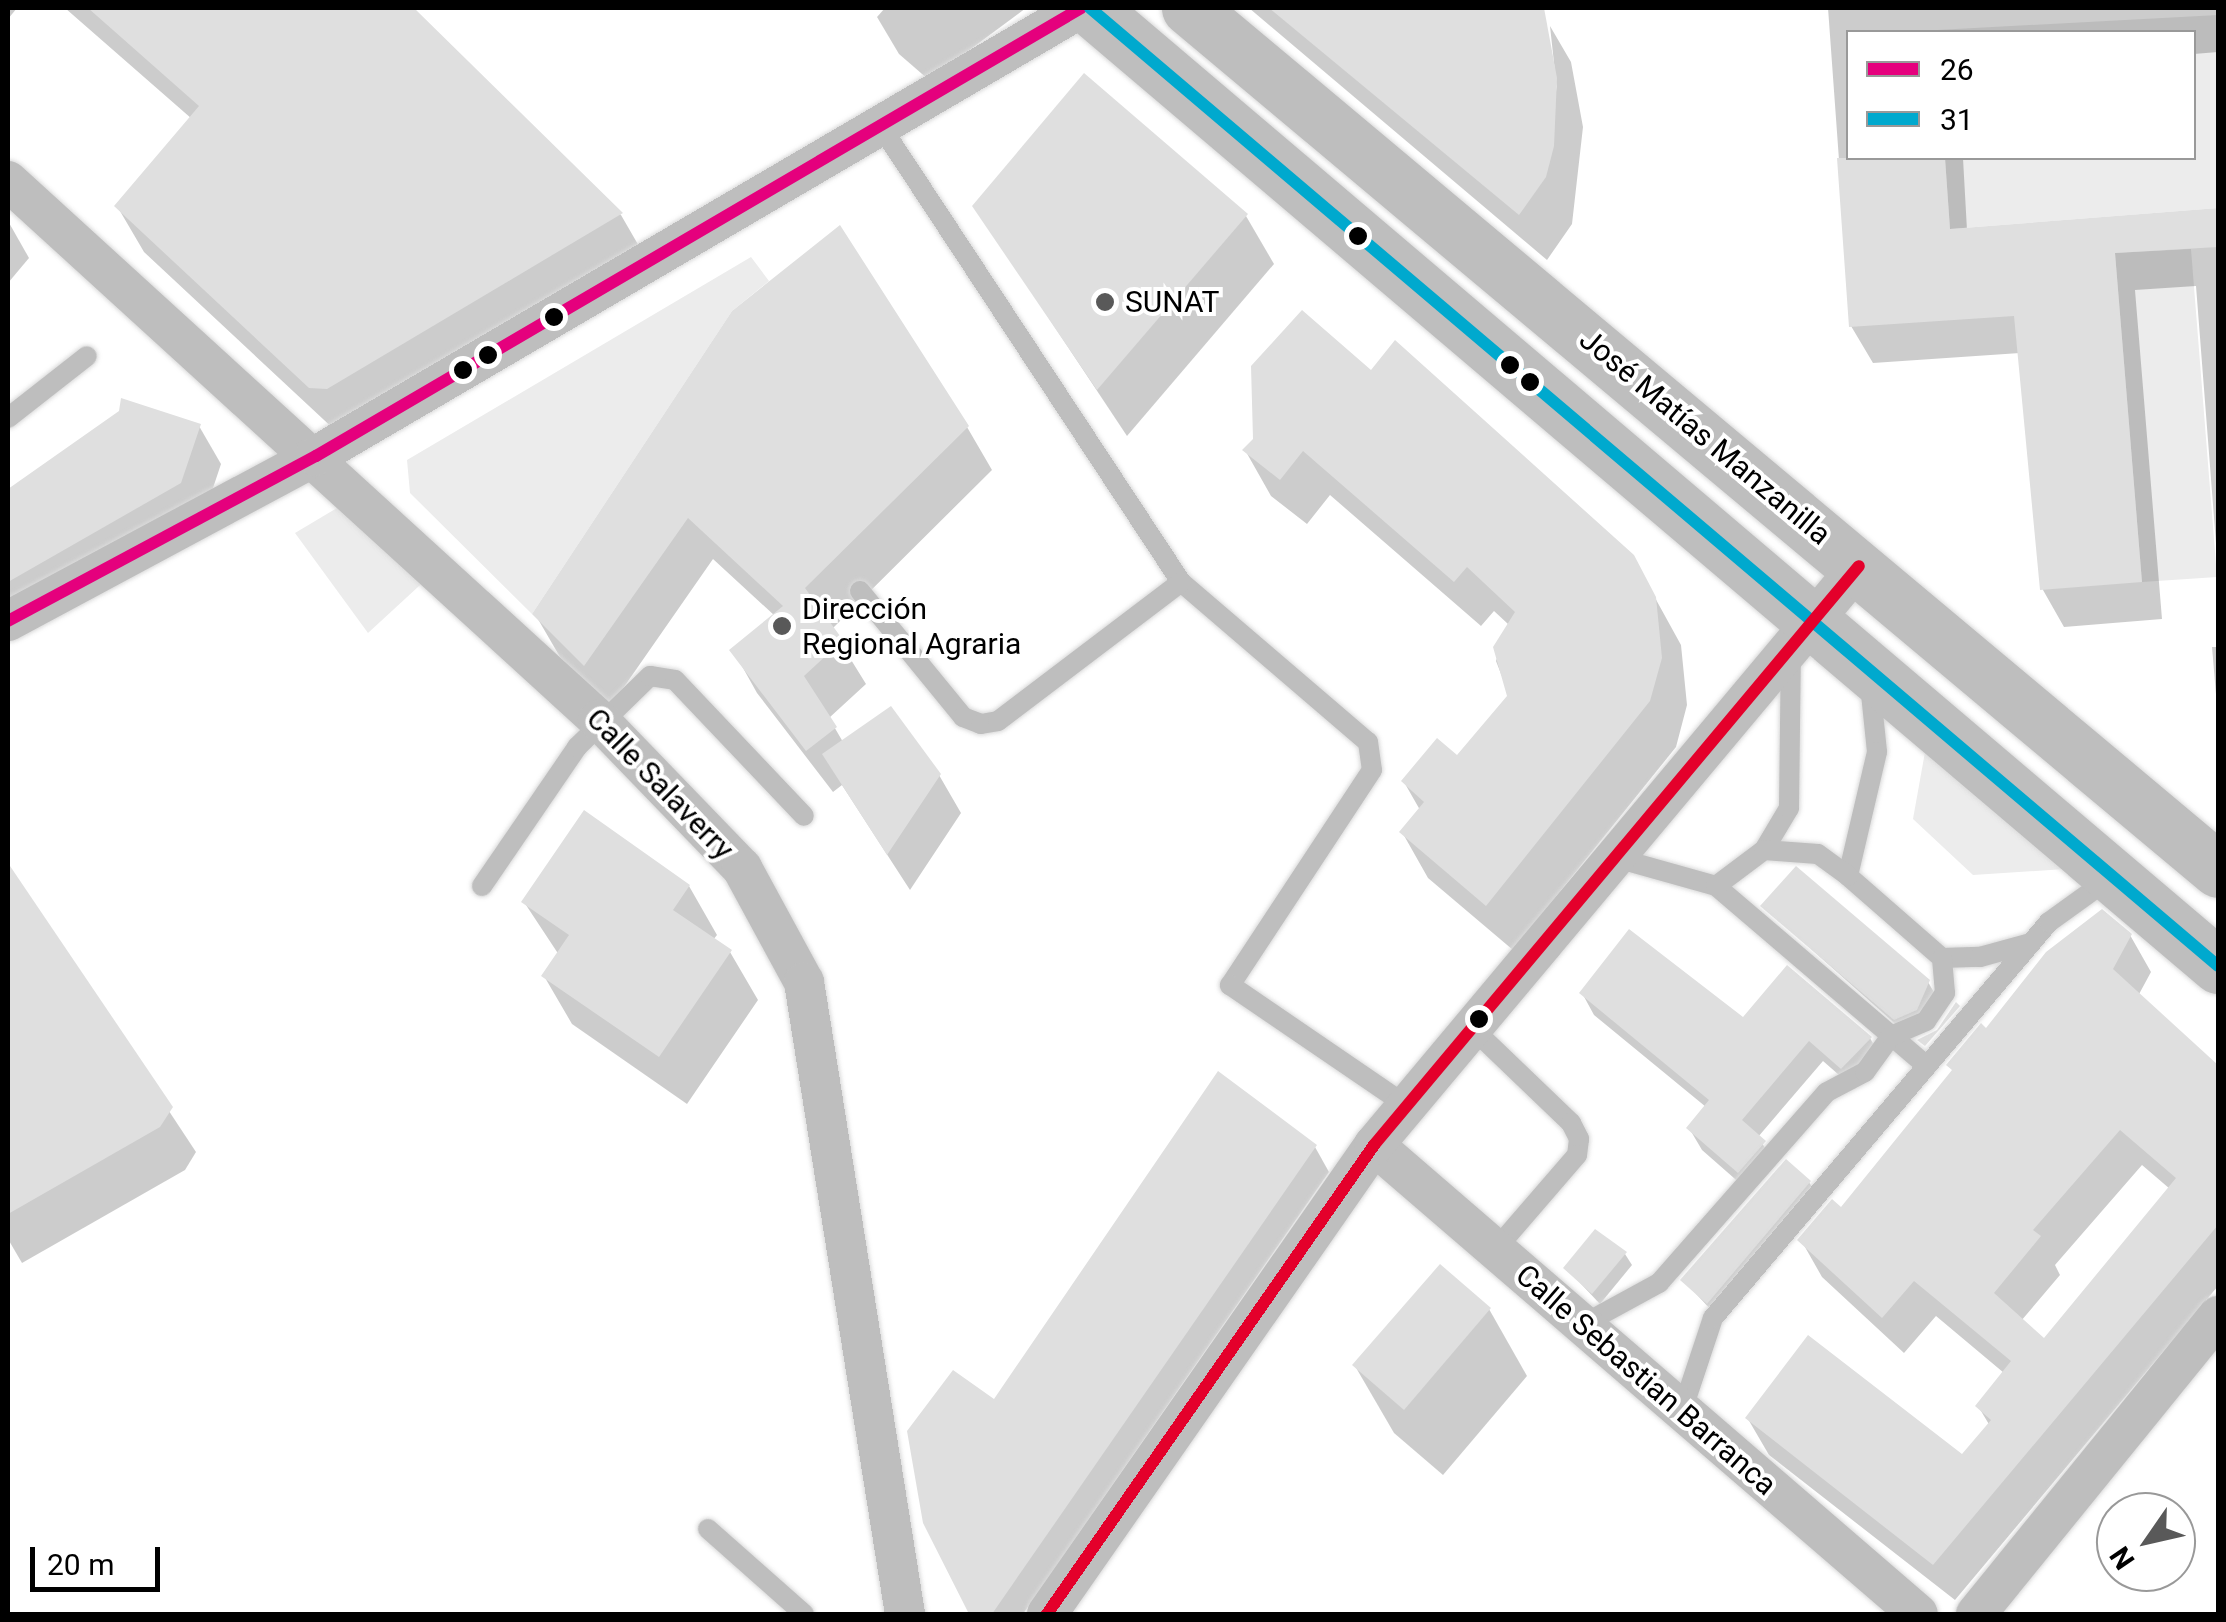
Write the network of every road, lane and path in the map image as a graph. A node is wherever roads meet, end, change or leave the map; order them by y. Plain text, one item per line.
1 (1081, 8) edge
2 (1090, 8) edge
3 (1189, 8) edge
4 (880, 125) junction
5 (8, 181) edge
6 (88, 356) dead end
7 (8, 418) edge
8 (316, 456) junction
9 (1859, 566) junction
10 (1180, 582) junction
11 (860, 591) dead end
12 (8, 621) edge
13 (1801, 634) junction
14 (1869, 672) junction
15 (600, 720) junction
16 (804, 816) dead end
17 (1764, 850) junction
18 (1613, 858) junction
19 (2218, 870) edge
20 (1848, 876) junction
21 (482, 886) dead end
22 (1716, 886) junction
23 (2123, 886) junction
24 (2031, 943) junction
25 (1942, 958) junction
26 (2218, 966) edge
27 (1471, 1027) junction
28 (1891, 1036) junction
29 (1926, 1066) junction
30 (1406, 1105) junction
31 (1374, 1145) junction
32 (1495, 1250) junction
33 (2218, 1316) edge
34 (1582, 1325) junction
35 (1682, 1410) junction
36 (708, 1529) dead end
37 (804, 1614) edge
38 (904, 1614) edge
39 (1047, 1614) edge
40 (1918, 1614) edge
41 (1976, 1614) edge

1 - 4 street
2 - 13 main road
3 - 9 main road, José Matías Manzanilla
4 - 8 street
4 - 10 lane
5 - 8 street, Calle Salaverry
6 - 7 lane
8 - 12 street
8 - 15 street, Calle Salaverry
9 - 13 street
9 - 19 main road, José Matías Manzanilla
10 - 11 lane
10 - 30 lane
13 - 14 main road
13 - 17 lane
13 - 18 street
14 - 20 lane
14 - 23 main road
15 - 16 lane
15 - 21 lane
15 - 38 street, Calle Salaverry
17 - 20 lane
17 - 22 lane
18 - 22 lane
18 - 27 street
20 - 25 lane
22 - 28 lane
23 - 24 lane
23 - 26 main road
24 - 25 lane
24 - 29 lane
25 - 28 lane
27 - 30 street
27 - 32 lane
28 - 29 lane
28 - 34 lane
29 - 35 lane
30 - 31 street
31 - 32 street, Calle Sebastian Barranca
31 - 39 street
32 - 34 street, Calle Sebastian Barranca
33 - 41 street
34 - 35 street, Calle Sebastian Barranca
35 - 40 street, Calle Sebastian Barranca
36 - 37 lane

